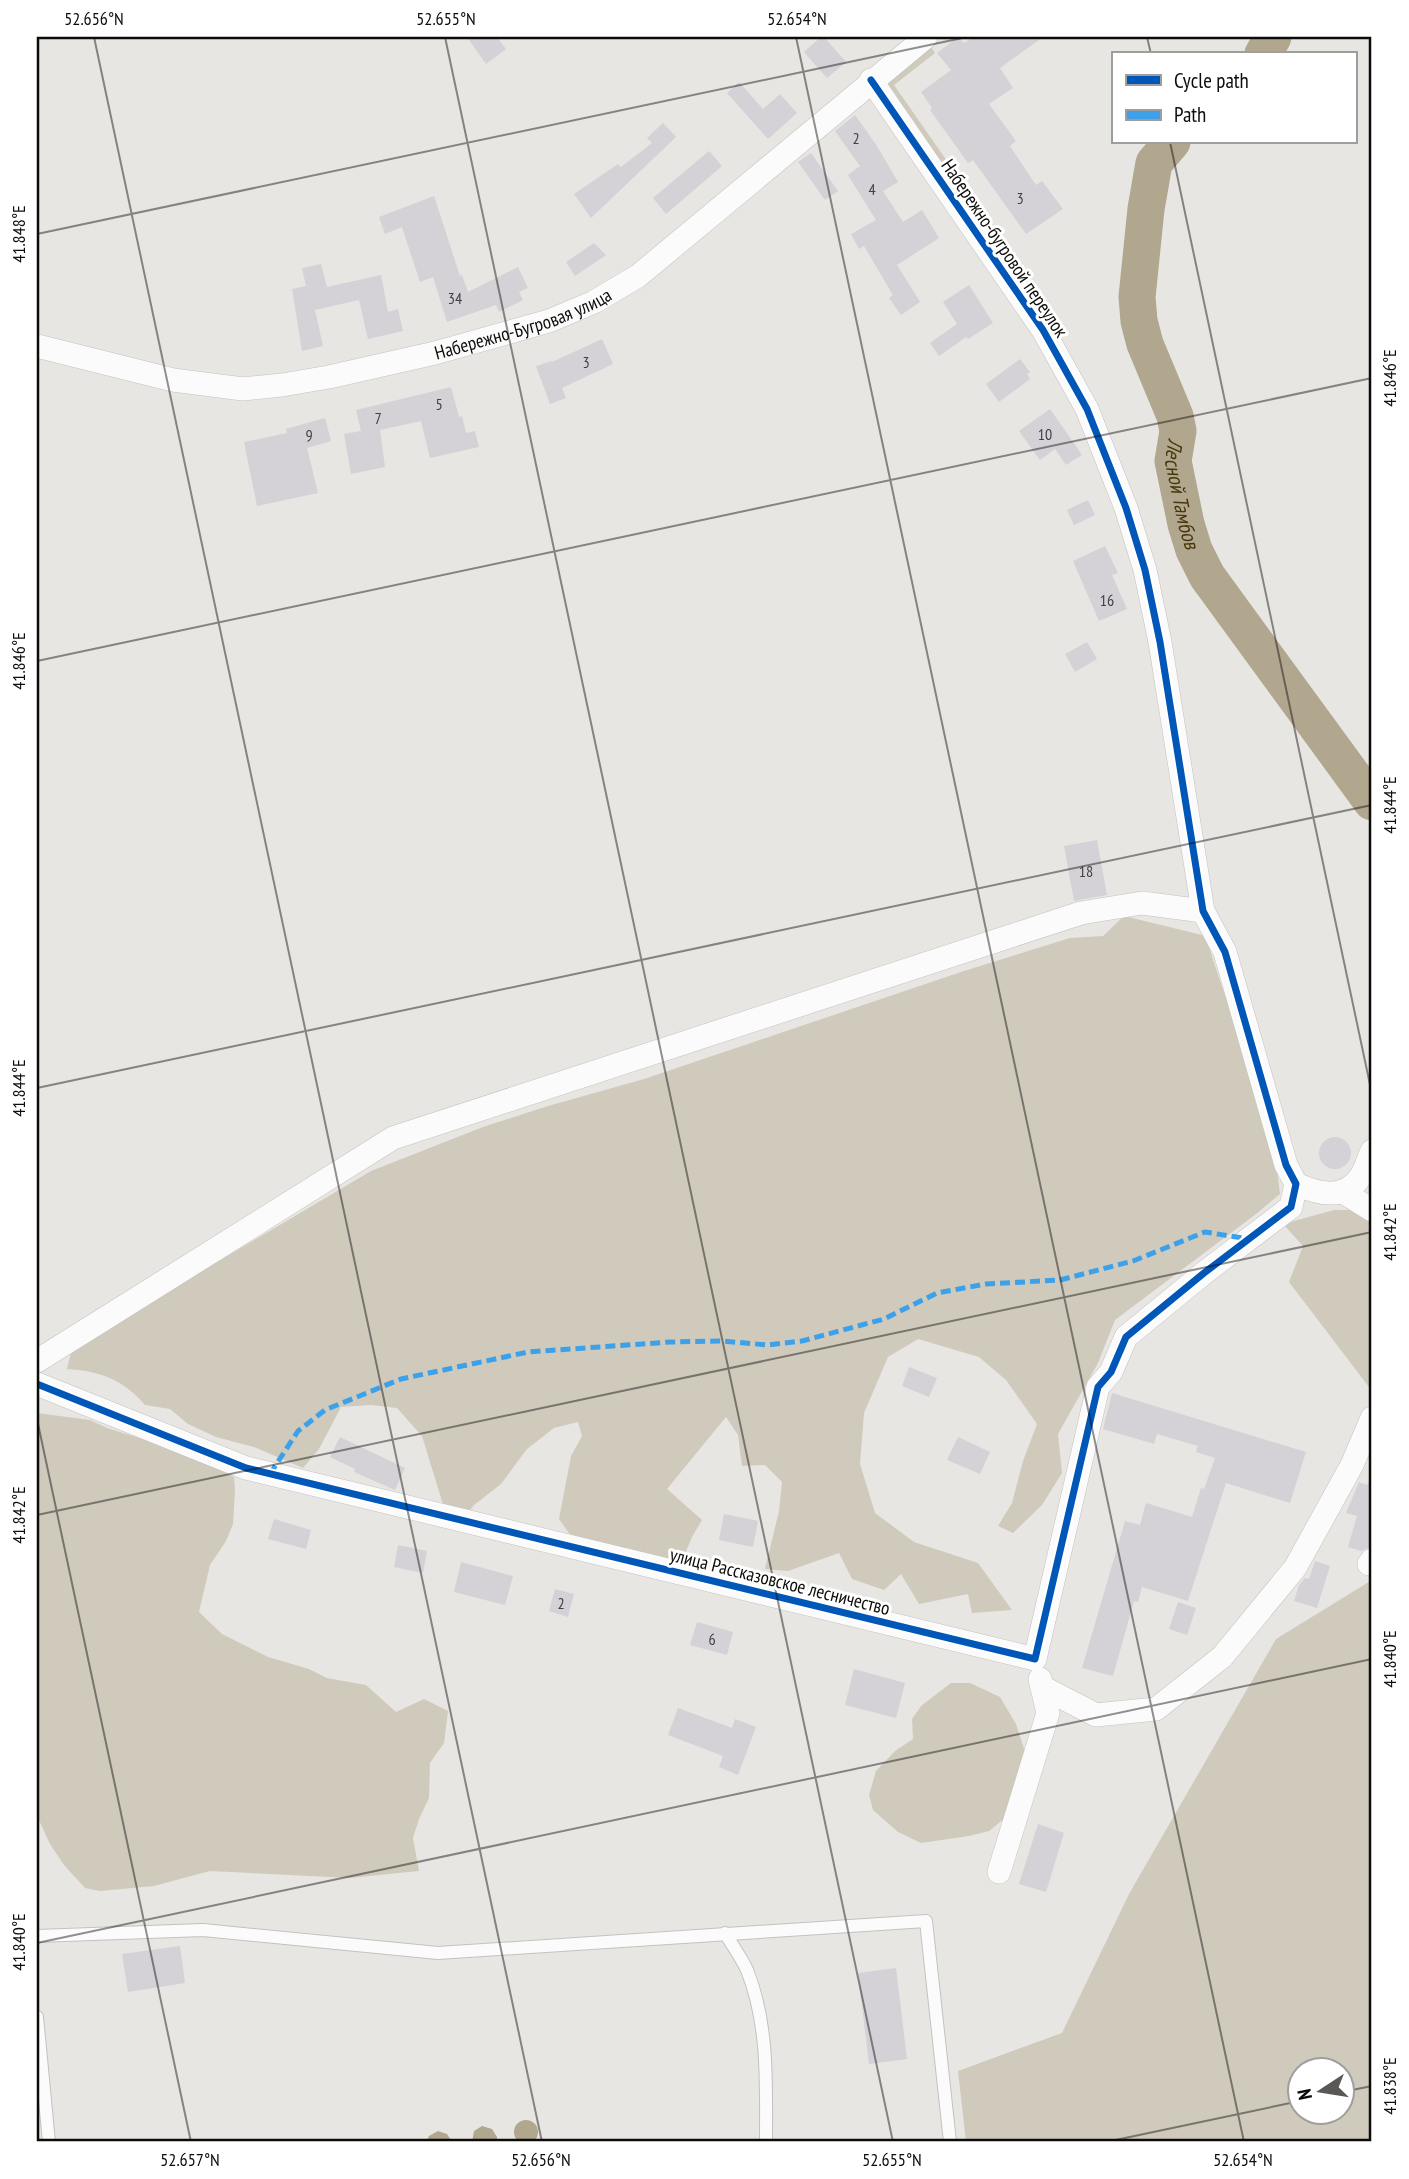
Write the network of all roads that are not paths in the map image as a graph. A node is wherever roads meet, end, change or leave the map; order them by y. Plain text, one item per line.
1 (926, 37) edge
2 (872, 80) junction
3 (37, 346) edge
4 (1203, 911) junction
5 (1372, 1151) edge
6 (1296, 1184) junction
7 (1343, 1192) junction
8 (1372, 1210) edge
9 (37, 1361) edge
10 (37, 1384) edge
11 (1372, 1418) edge
12 (1035, 1659) junction
13 (1042, 1687) junction
14 (999, 1872) dead end
15 (725, 1933) junction
16 (37, 1936) edge
17 (37, 2017) edge
18 (49, 2142) edge
19 (766, 2142) edge
20 (950, 2142) edge

1 - 2 street, Набережно-Бугровая улица
2 - 3 street, Набережно-Бугровая улица
2 - 4 street, Набережно-бугровой переулок
4 - 6 street, Набережно-бугровой переулок
4 - 9 street
5 - 7 street
6 - 7 street
6 - 12 street
7 - 8 street
10 - 12 street, улица Рассказовское лесничество
11 - 13 street
12 - 13 street
13 - 14 street
15 - 16 lane
15 - 19 lane
15 - 20 lane
17 - 18 lane

